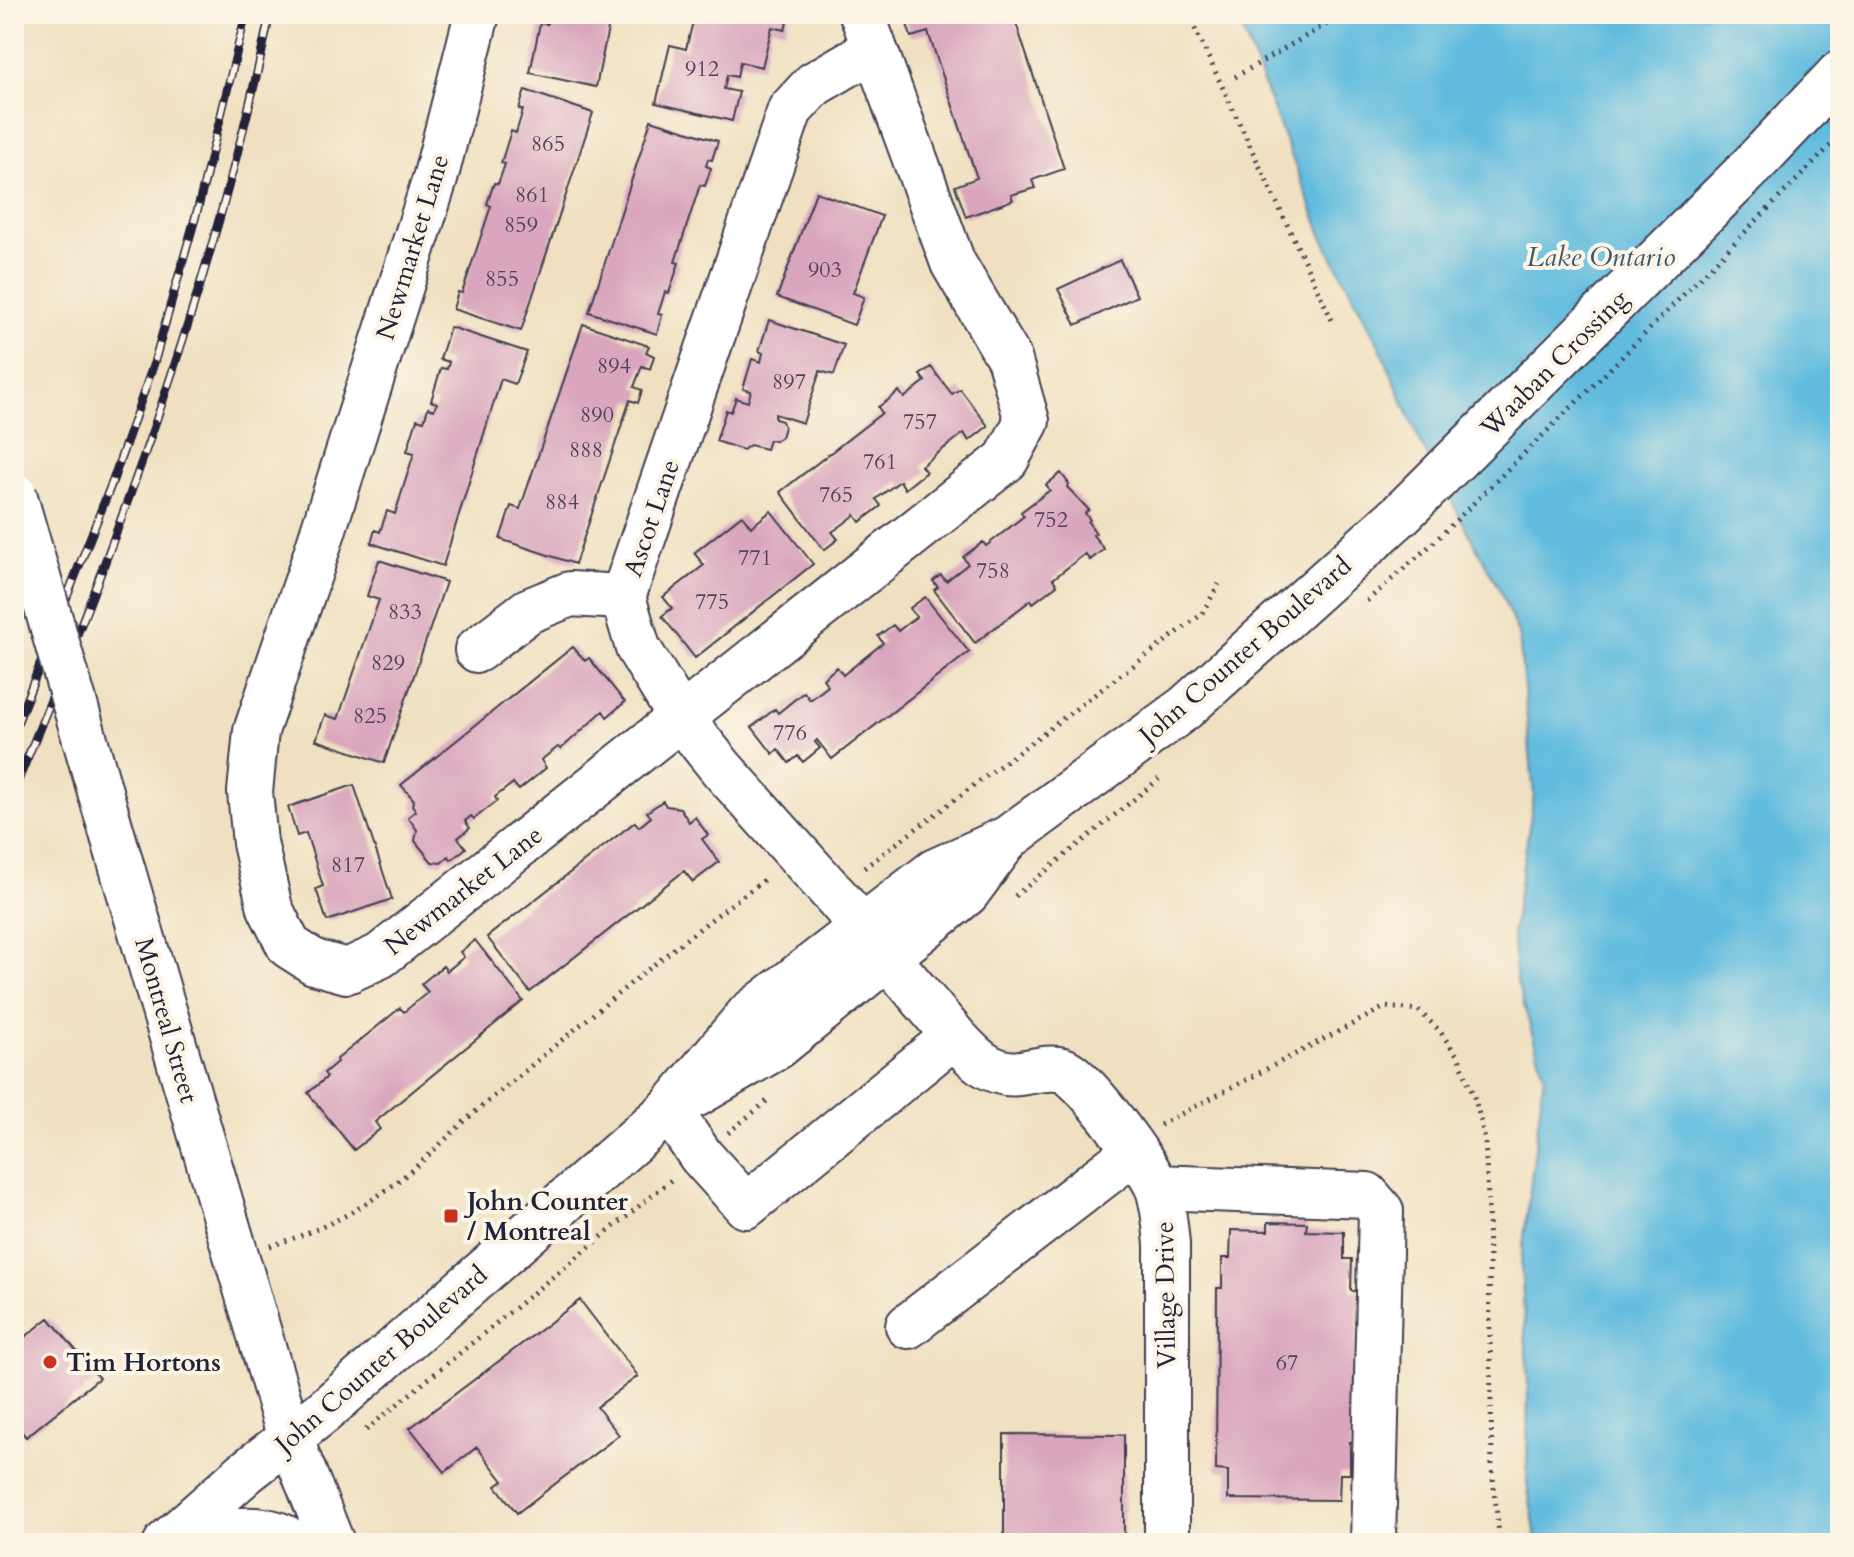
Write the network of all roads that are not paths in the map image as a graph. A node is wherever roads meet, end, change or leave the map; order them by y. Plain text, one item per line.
1 (477, 14) edge
2 (868, 32) edge
3 (1840, 73) edge
4 (14, 494) edge
5 (1401, 514) joint
6 (623, 597) junction
7 (477, 650) dead end
8 (681, 718) junction
9 (875, 942) junction
10 (954, 1036) junction
11 (669, 1110) junction
12 (1146, 1169) junction
13 (908, 1326) dead end
14 (290, 1438) junction
15 (167, 1543) edge
16 (293, 1543) edge
17 (332, 1543) edge
18 (1167, 1543) edge
19 (1373, 1543) edge

1 - 8 main road, Newmarket Lane
2 - 6 main road, Ascot Lane
2 - 8 main road, Newmarket Lane
3 - 5 main road, Waaban Crossing
4 - 14 main road, Montreal Street, bridge
5 - 9 main road, John Counter Boulevard
6 - 7 main road
6 - 8 main road, Ascot Lane
8 - 9 main road, Ascot Lane
9 - 10 main road, Village Drive
9 - 11 main road, John Counter Boulevard
10 - 11 main road
10 - 12 main road, Village Drive
11 - 14 main road, John Counter Boulevard
12 - 13 main road
12 - 18 main road, Village Drive
12 - 19 main road
14 - 15 main road, John Counter Boulevard
14 - 17 main road, Montreal Street
15 - 16 main road

